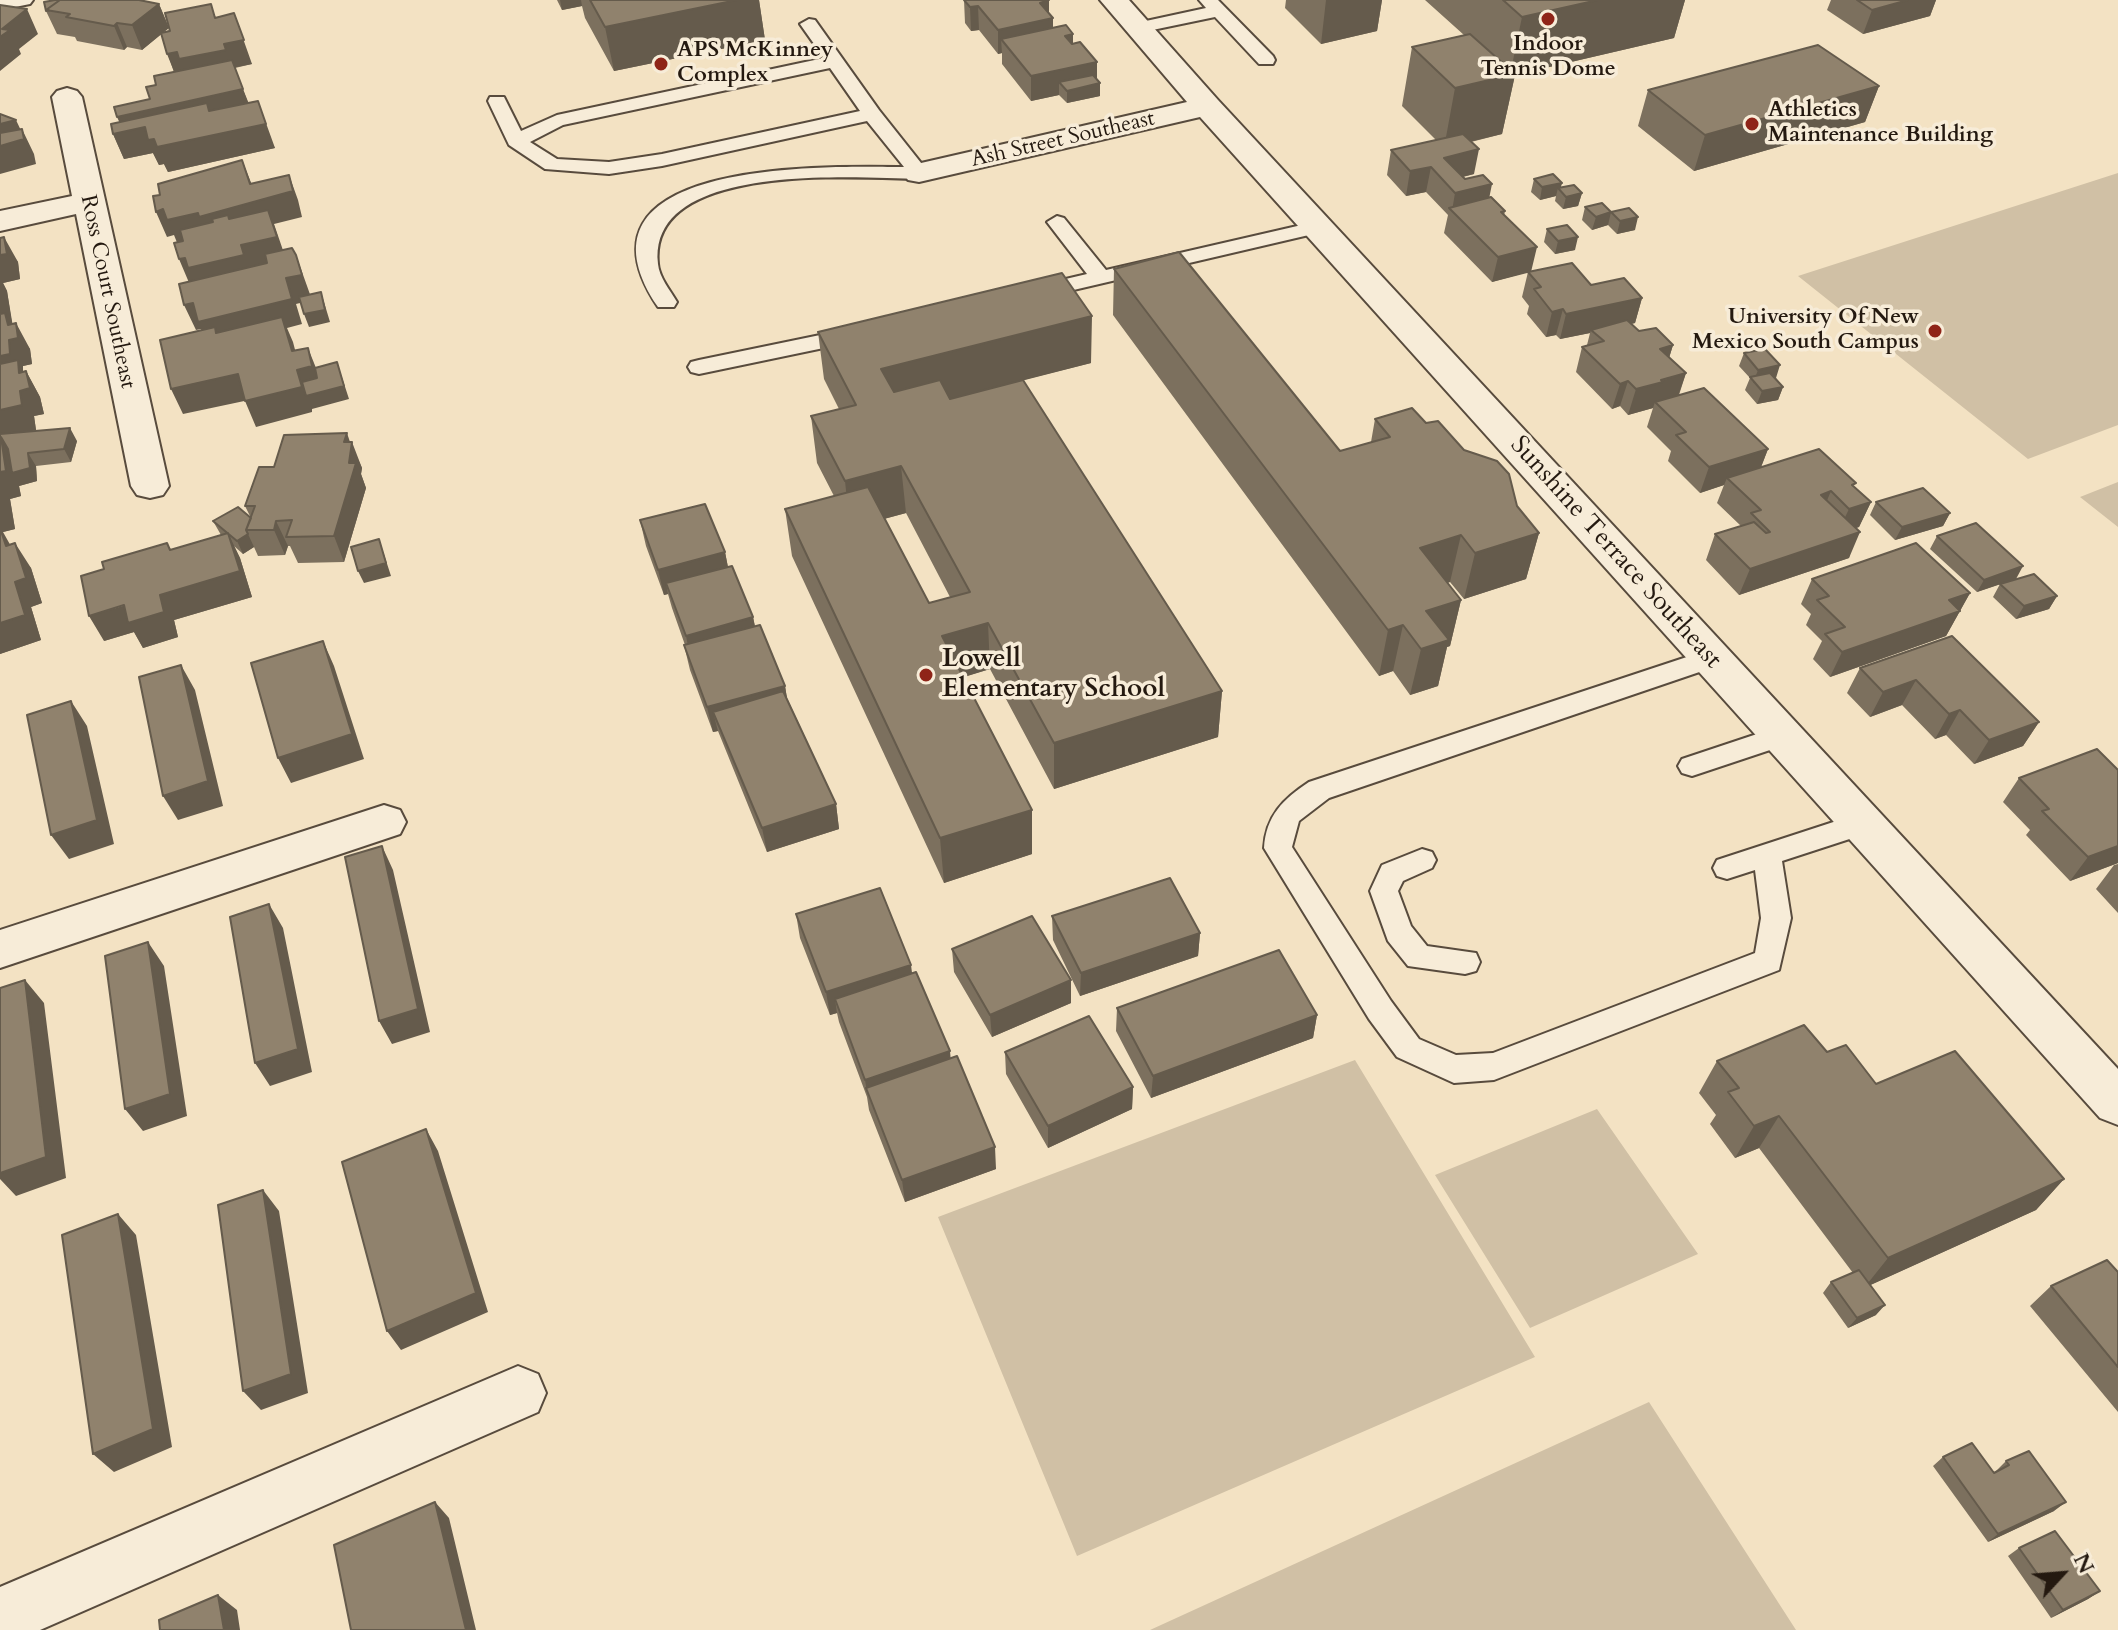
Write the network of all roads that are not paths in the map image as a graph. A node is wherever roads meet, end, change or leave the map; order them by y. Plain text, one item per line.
1 (1213, 5) edge
2 (1126, 14) edge
3 (809, 24) dead end
4 (1266, 60) dead end
5 (835, 61) junction
6 (67, 97) dead end
7 (497, 101) dead end
8 (1207, 106) junction
9 (872, 114) junction
10 (516, 141) junction
11 (919, 173) junction
12 (87, 202) junction
13 (0, 221) edge
14 (1057, 222) dead end
15 (1319, 227) junction
16 (1101, 278) junction
17 (1010, 299) edge
18 (666, 302) dead end
19 (873, 331) edge
20 (699, 367) dead end
21 (150, 486) dead end
22 (1711, 658) junction
23 (1781, 736) junction
24 (1692, 766) dead end
25 (384, 822) dead end
26 (1861, 824) junction
27 (1767, 855) junction
28 (1422, 860) dead end
29 (1727, 868) dead end
30 (0, 949) edge
31 (1465, 962) dead end
32 (2118, 1103) edge
33 (518, 1393) dead end
34 (0, 1617) edge

1 - 2 lane
1 - 4 lane
2 - 8 street, Sunshine Terrace Southeast
3 - 5 lane
5 - 9 lane
5 - 10 lane
6 - 12 street, Ross Court Southeast
7 - 10 lane
8 - 11 street, Ash Street Southeast
8 - 15 street, Sunshine Terrace Southeast
9 - 10 lane
9 - 11 lane
11 - 18 lane
12 - 13 street
12 - 21 street, Ross Court Southeast
14 - 16 lane
15 - 16 lane
15 - 22 street, Sunshine Terrace Southeast
16 - 17 lane
19 - 20 lane
22 - 23 street, Sunshine Terrace Southeast
22 - 27 lane
23 - 24 lane
23 - 26 street, Sunshine Terrace Southeast
25 - 30 street
26 - 27 lane
26 - 32 street, Sunshine Terrace Southeast
27 - 29 lane
28 - 31 lane
33 - 34 street

